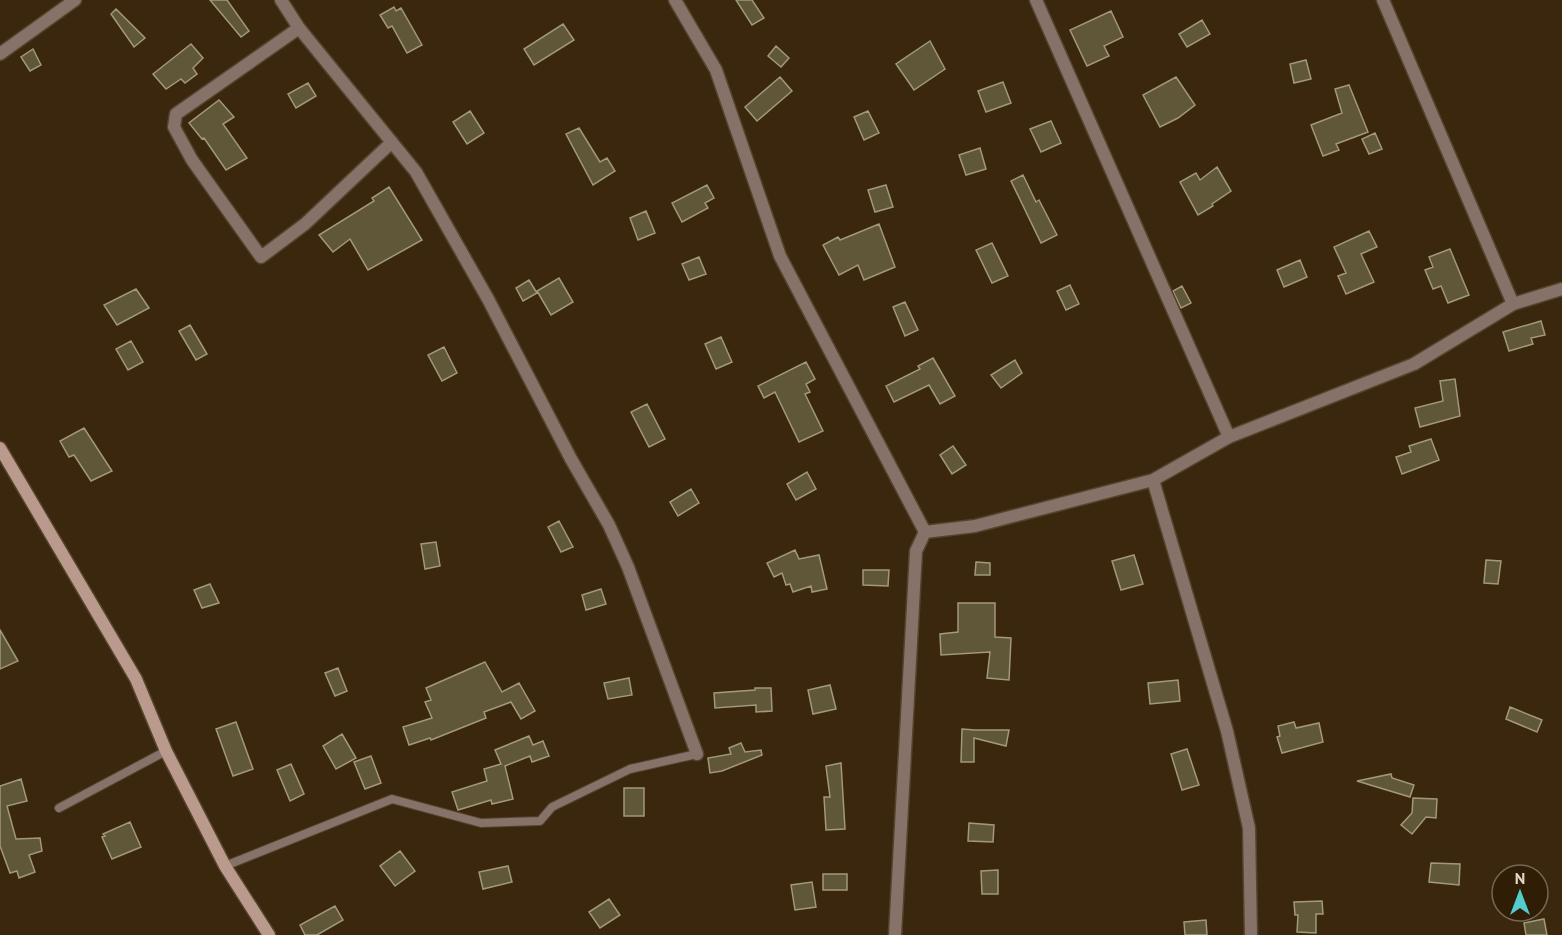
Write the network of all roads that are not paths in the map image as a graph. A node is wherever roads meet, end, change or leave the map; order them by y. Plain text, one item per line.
1 (75, 0) edge
2 (281, 0) edge
3 (675, 0) edge
4 (1036, 0) edge
5 (1383, 0) edge
6 (299, 28) junction
7 (0, 54) edge
8 (392, 142) junction
9 (1562, 289) edge
10 (1513, 304) junction
11 (1229, 437) junction
12 (0, 449) edge
13 (1153, 480) junction
14 (924, 532) junction
15 (166, 751) junction
16 (698, 753) joint
17 (58, 808) dead end
18 (225, 866) junction
19 (269, 935) edge
20 (895, 935) edge
21 (1251, 935) edge

1 - 7 street
2 - 6 street
3 - 14 street
4 - 11 street
5 - 10 street
6 - 8 street
6 - 8 street
8 - 16 street
9 - 10 street
10 - 11 street
11 - 13 street
12 - 15 street
13 - 14 street
13 - 21 street
14 - 20 street
15 - 17 lane
15 - 18 street
16 - 18 lane
18 - 19 street

